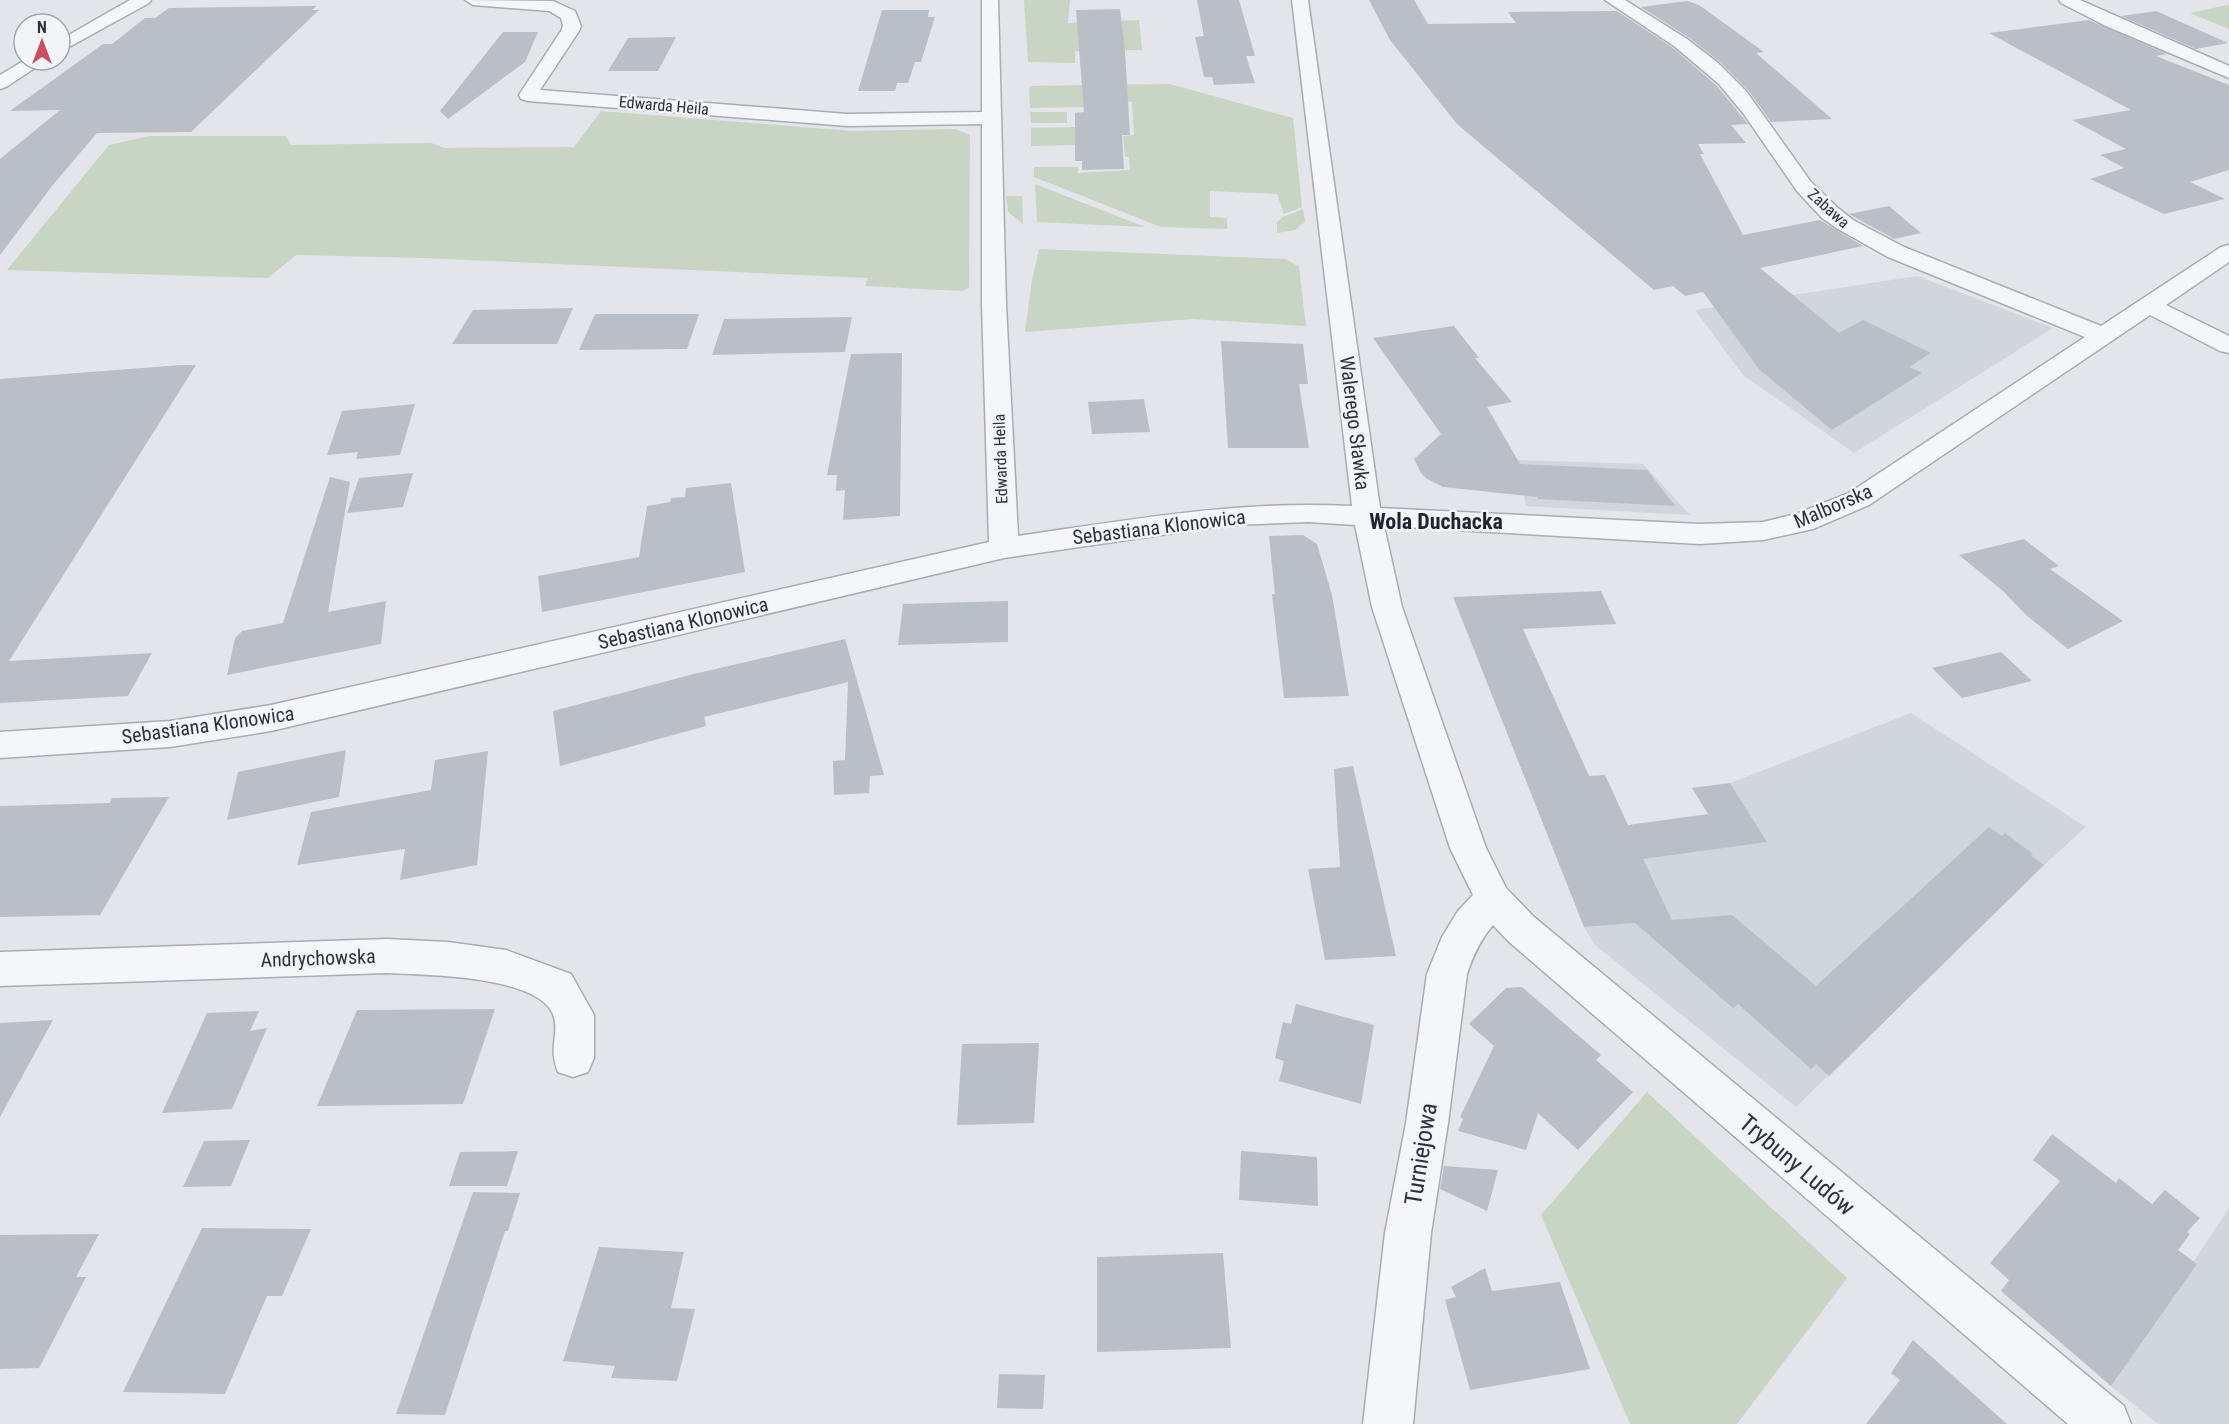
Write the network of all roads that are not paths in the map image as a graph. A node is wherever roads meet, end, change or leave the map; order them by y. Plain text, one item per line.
1 (143, 0) edge
2 (473, 0) edge
3 (990, 0) edge
4 (1300, 0) edge
5 (1613, 0) edge
6 (2101, 2) dead end
7 (2073, 3) edge
8 (72, 40) edge
9 (18, 72) edge
10 (2229, 73) edge
11 (0, 83) edge
12 (990, 118) junction
13 (2229, 252) edge
14 (2148, 305) junction
15 (2103, 336) junction
16 (2229, 346) edge
17 (1367, 515) junction
18 (1004, 548) junction
19 (0, 745) edge
20 (1494, 899) junction
21 (0, 969) edge
22 (573, 1058) dead end
23 (1388, 1424) edge
24 (2106, 1424) edge

1 - 8 street
2 - 12 street, Edwarda Heila
3 - 12 street, Edwarda Heila
4 - 17 street, Walerego Sławka
5 - 15 street, Zabawa
6 - 7 street
7 - 10 street
9 - 11 street
12 - 18 street, Edwarda Heila
13 - 14 street, Malborska
14 - 15 street, Malborska
14 - 16 street
15 - 17 street, Malborska
17 - 18 street, Sebastiana Klonowica
17 - 20 street, Walerego Sławka
18 - 19 street, Sebastiana Klonowica
20 - 23 street, Turniejowa
20 - 24 street, Trybuny Ludów
21 - 22 street, Andrychowska

